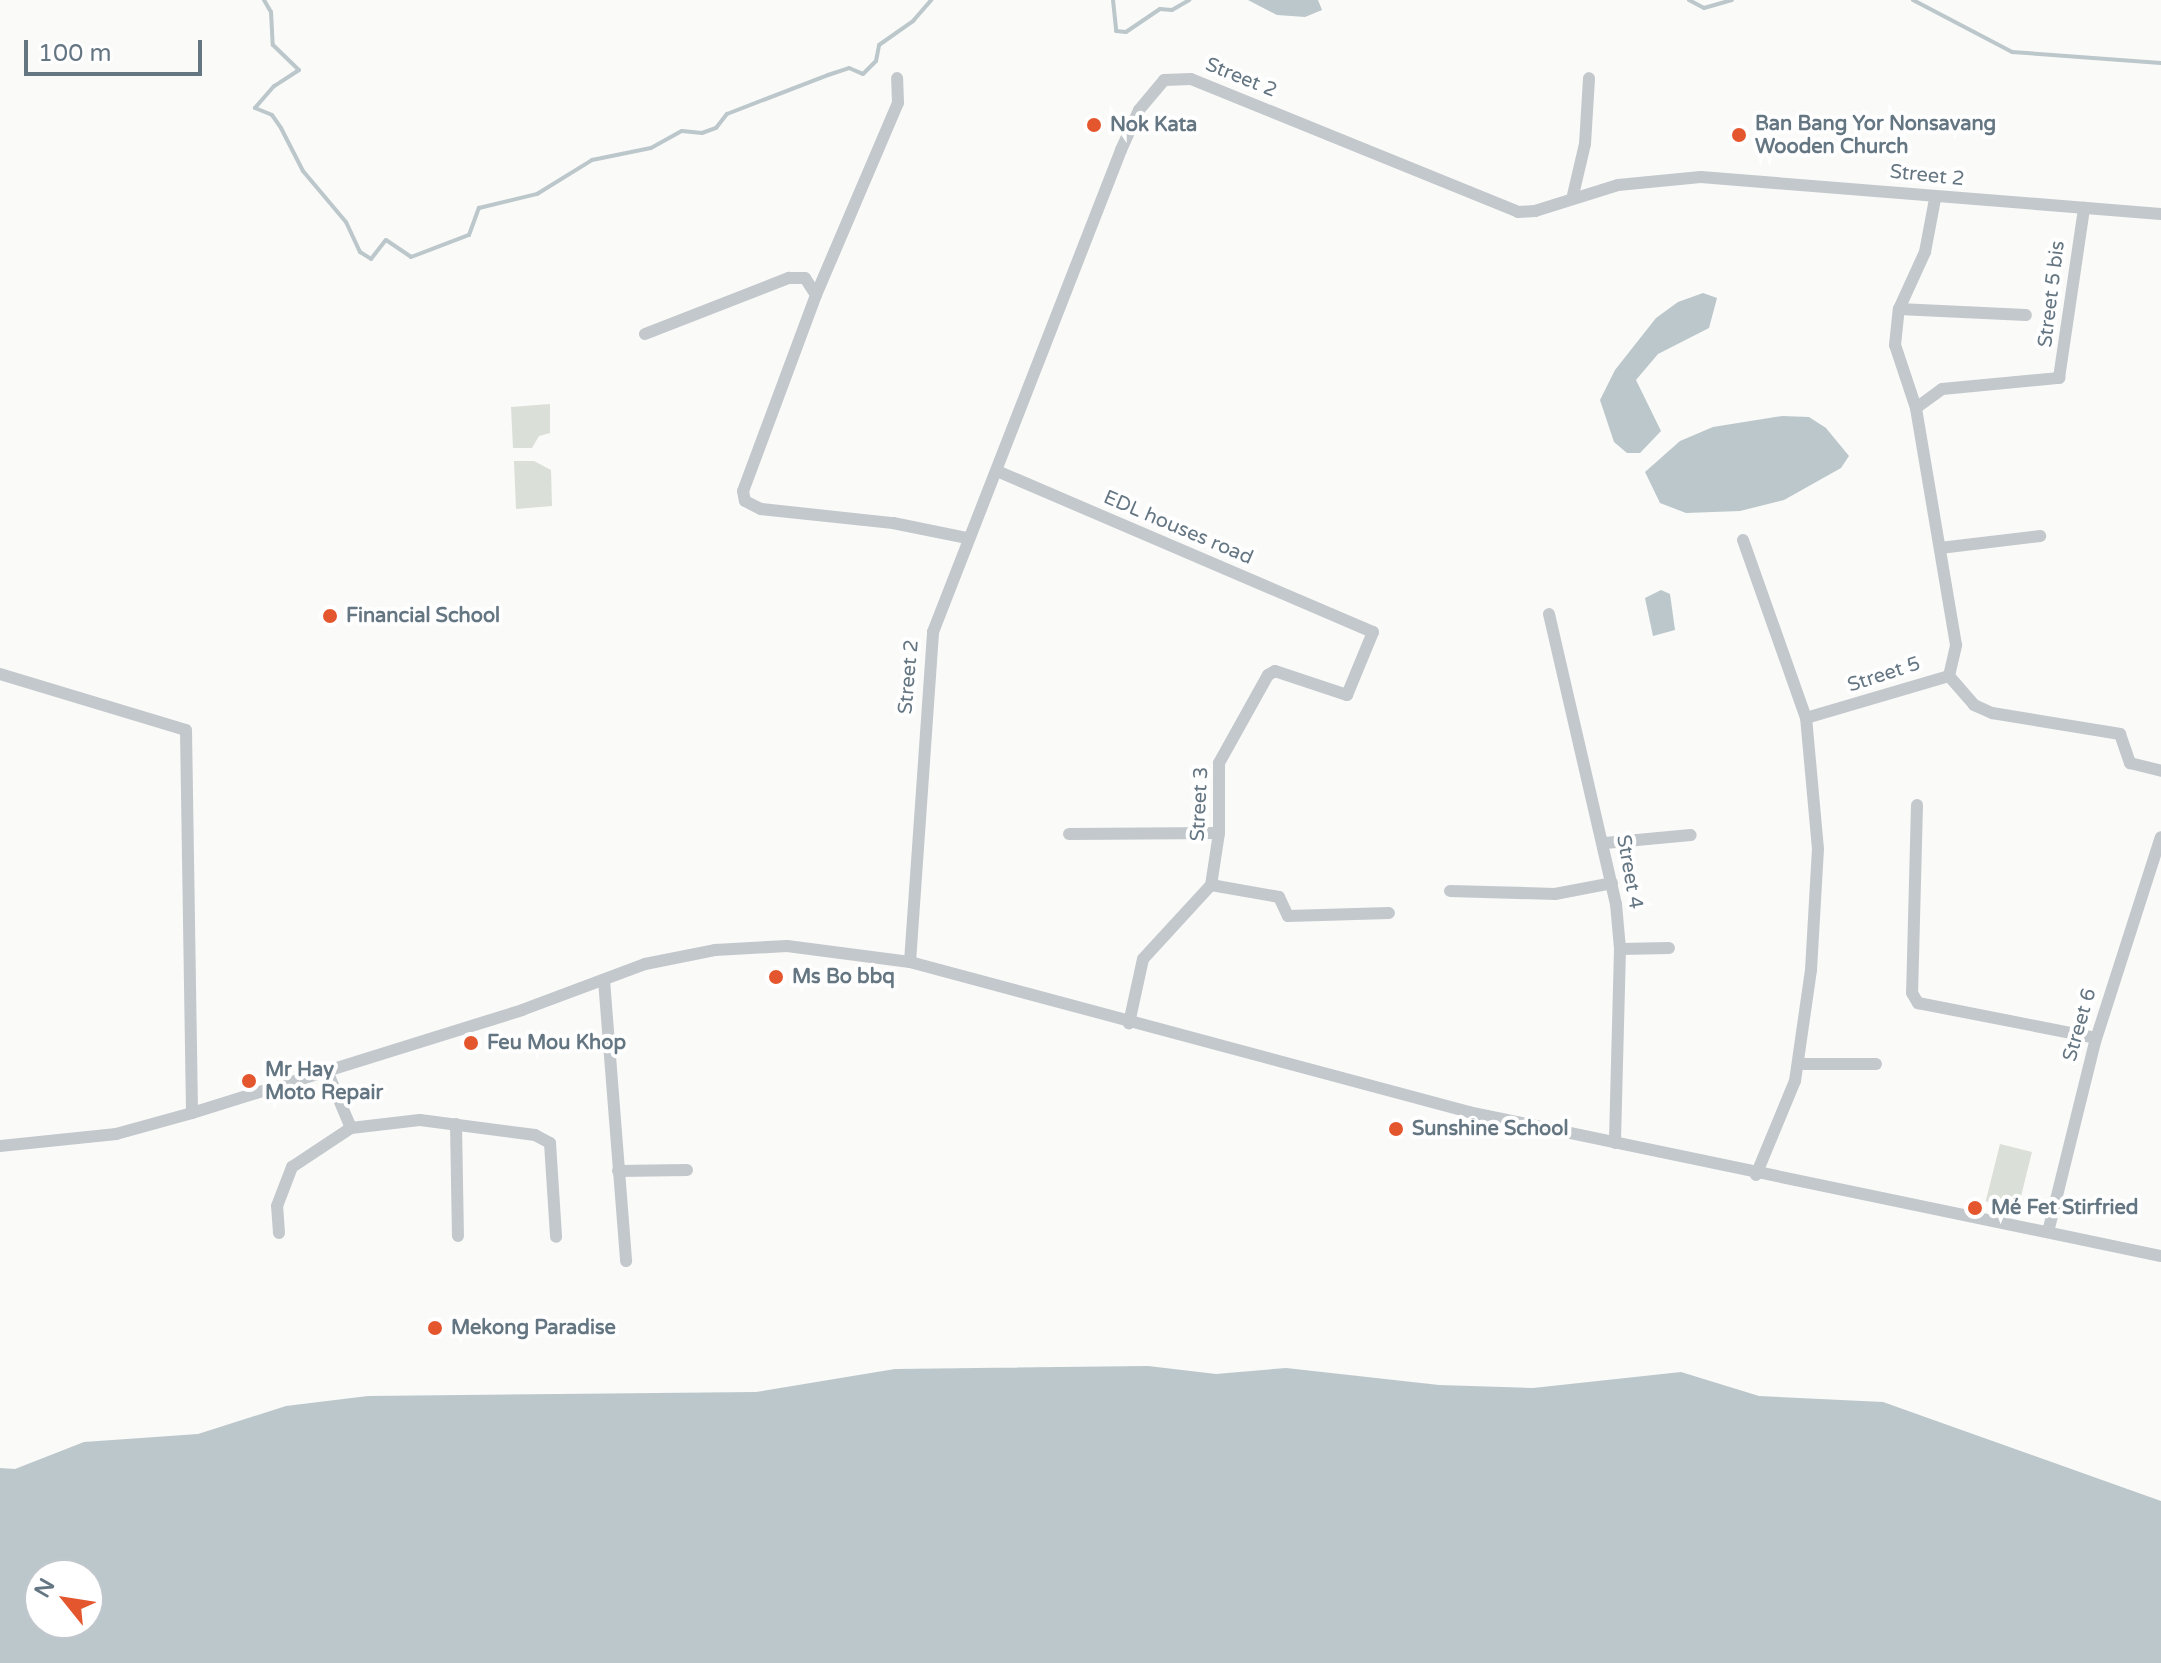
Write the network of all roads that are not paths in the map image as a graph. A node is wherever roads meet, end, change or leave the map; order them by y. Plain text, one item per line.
1 (897, 78) dead end
2 (1589, 78) dead end
3 (1573, 195) junction
4 (1935, 199) junction
5 (2084, 208) junction
6 (2161, 214) edge
7 (816, 295) junction
8 (1899, 309) junction
9 (2026, 315) dead end
10 (645, 334) dead end
11 (1916, 408) junction
12 (997, 471) junction
13 (2040, 536) dead end
14 (967, 538) junction
15 (1743, 540) dead end
16 (1940, 548) junction
17 (1549, 614) dead end
18 (1373, 632) joint
19 (0, 674) edge
20 (1949, 676) junction
21 (1806, 718) junction
22 (2161, 771) edge
23 (1917, 805) dead end
24 (1219, 833) junction
25 (1069, 834) dead end
26 (1691, 835) dead end
27 (2161, 837) edge
28 (1605, 843) junction
29 (1612, 883) junction
30 (1211, 885) junction
31 (1450, 891) dead end
32 (1389, 913) dead end
33 (1669, 948) dead end
34 (1620, 949) junction
35 (910, 962) junction
36 (604, 980) junction
37 (1129, 1023) junction
38 (2096, 1038) junction
39 (1798, 1064) junction
40 (1876, 1064) dead end
41 (327, 1071) junction
42 (192, 1113) junction
43 (456, 1124) junction
44 (351, 1128) junction
45 (1615, 1143) junction
46 (0, 1146) edge
47 (687, 1170) dead end
48 (618, 1171) junction
49 (1756, 1175) junction
50 (2049, 1228) junction
51 (279, 1233) dead end
52 (458, 1236) dead end
53 (556, 1237) dead end
54 (2161, 1256) edge
55 (626, 1261) dead end

1 - 7 street
2 - 3 street
3 - 4 street, Street 2
3 - 12 street, Street 2
4 - 5 street, Street 2
4 - 8 street, Street 5
5 - 6 street, Street 2
5 - 11 street, Street 5 bis
7 - 10 street
7 - 14 street
8 - 9 street
8 - 11 street, Street 5
11 - 16 street, Street 5
12 - 14 street, Street 2
12 - 18 street, EDL houses road
13 - 16 street
14 - 35 street, Street 2
15 - 21 street
16 - 20 street, Street 5
17 - 28 street, Street 4
18 - 24 street, Street 3
19 - 42 street
20 - 21 street, Street 5
20 - 22 street
21 - 39 street
23 - 38 street
24 - 25 street
24 - 30 street, Street 3
26 - 28 street
27 - 38 street, Street 6
28 - 29 street, Street 4
29 - 31 street
29 - 34 street, Street 4
30 - 32 street
30 - 37 street
33 - 34 street
34 - 45 street, Street 4
35 - 36 street
35 - 37 street
36 - 41 street
36 - 48 street
37 - 45 street
38 - 50 street, Street 6
39 - 40 street
39 - 49 street
41 - 42 street
41 - 44 street
42 - 46 street
43 - 44 street
43 - 52 street
43 - 53 street
44 - 51 street
45 - 49 street
47 - 48 street
48 - 55 street
49 - 50 street
50 - 54 street

